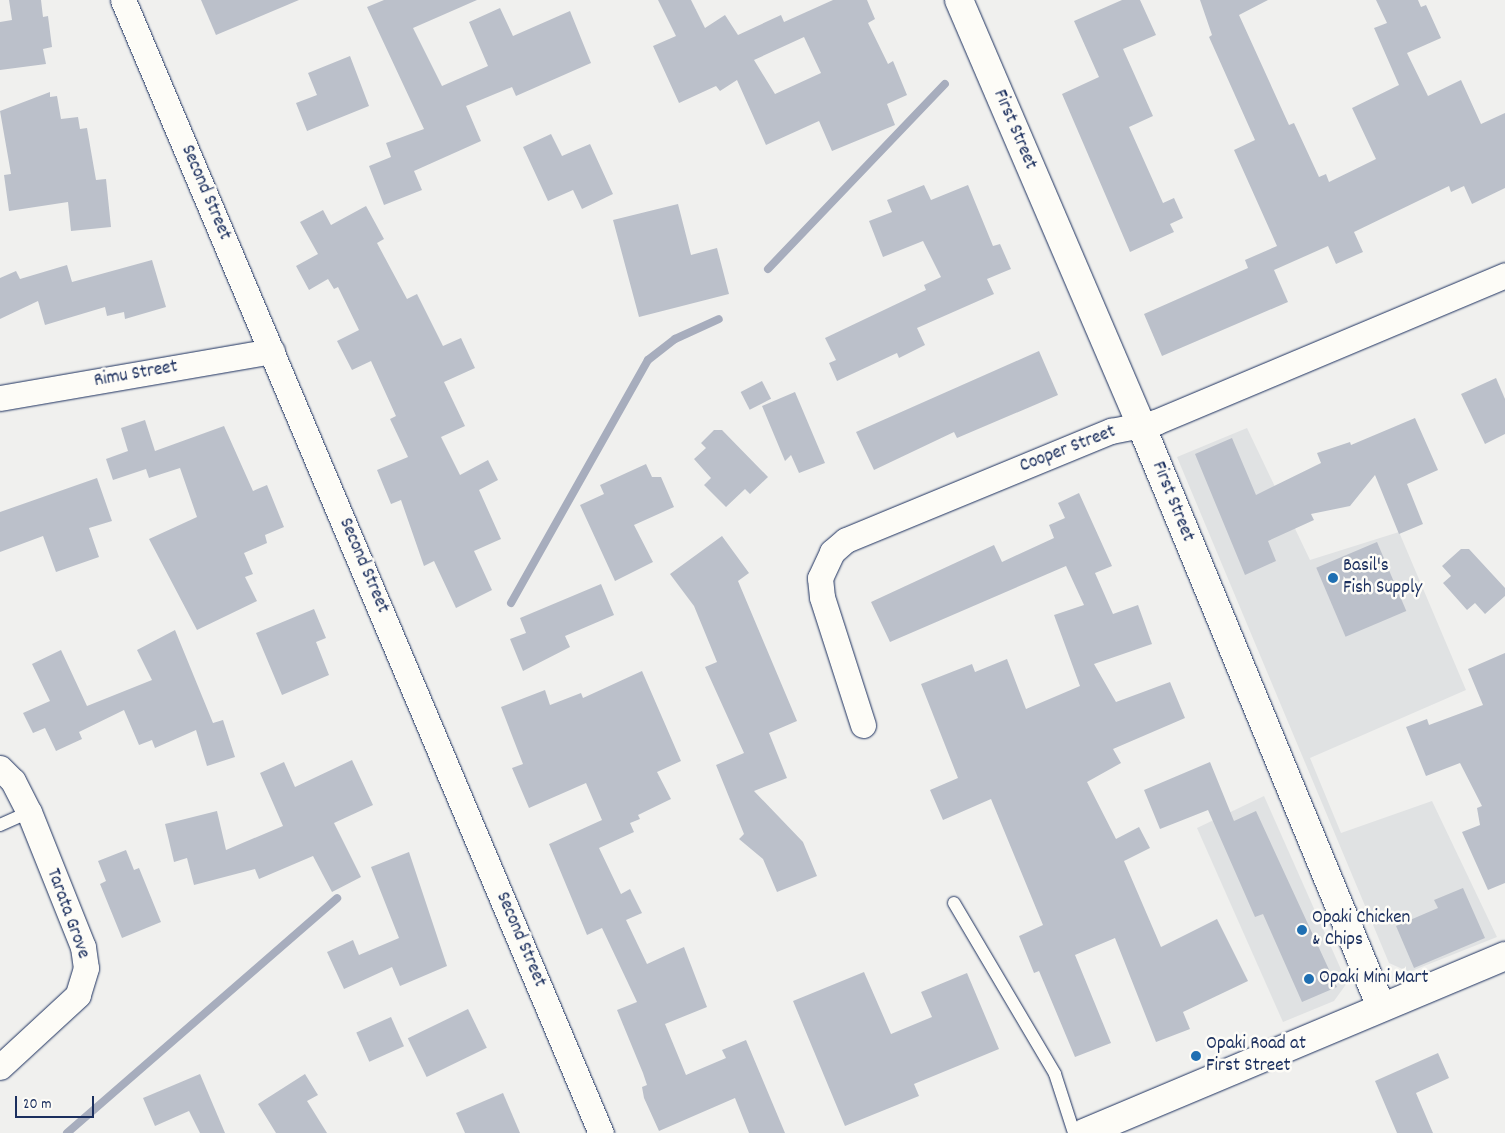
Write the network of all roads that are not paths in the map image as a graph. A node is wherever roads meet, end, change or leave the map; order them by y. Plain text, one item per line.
1 (123, 0) edge
2 (959, 0) edge
3 (1505, 275) edge
4 (272, 351) junction
5 (0, 398) edge
6 (1141, 425) junction
7 (863, 725) dead end
8 (0, 768) edge
9 (29, 812) junction
10 (0, 826) edge
11 (954, 903) dead end
12 (1505, 956) edge
13 (1381, 1007) junction
14 (0, 1066) edge
15 (601, 1133) edge
16 (1074, 1133) edge
17 (1084, 1133) edge

1 - 4 street, Second Street
2 - 6 main road, First Street
3 - 6 street, Cooper Street
4 - 5 street, Rimu Street
4 - 15 street, Second Street
6 - 7 street, Cooper Street
6 - 13 main road, First Street
8 - 9 street, Tarata Grove
9 - 10 lane
9 - 14 street, Tarata Grove
11 - 16 lane
12 - 13 main road
13 - 17 main road

